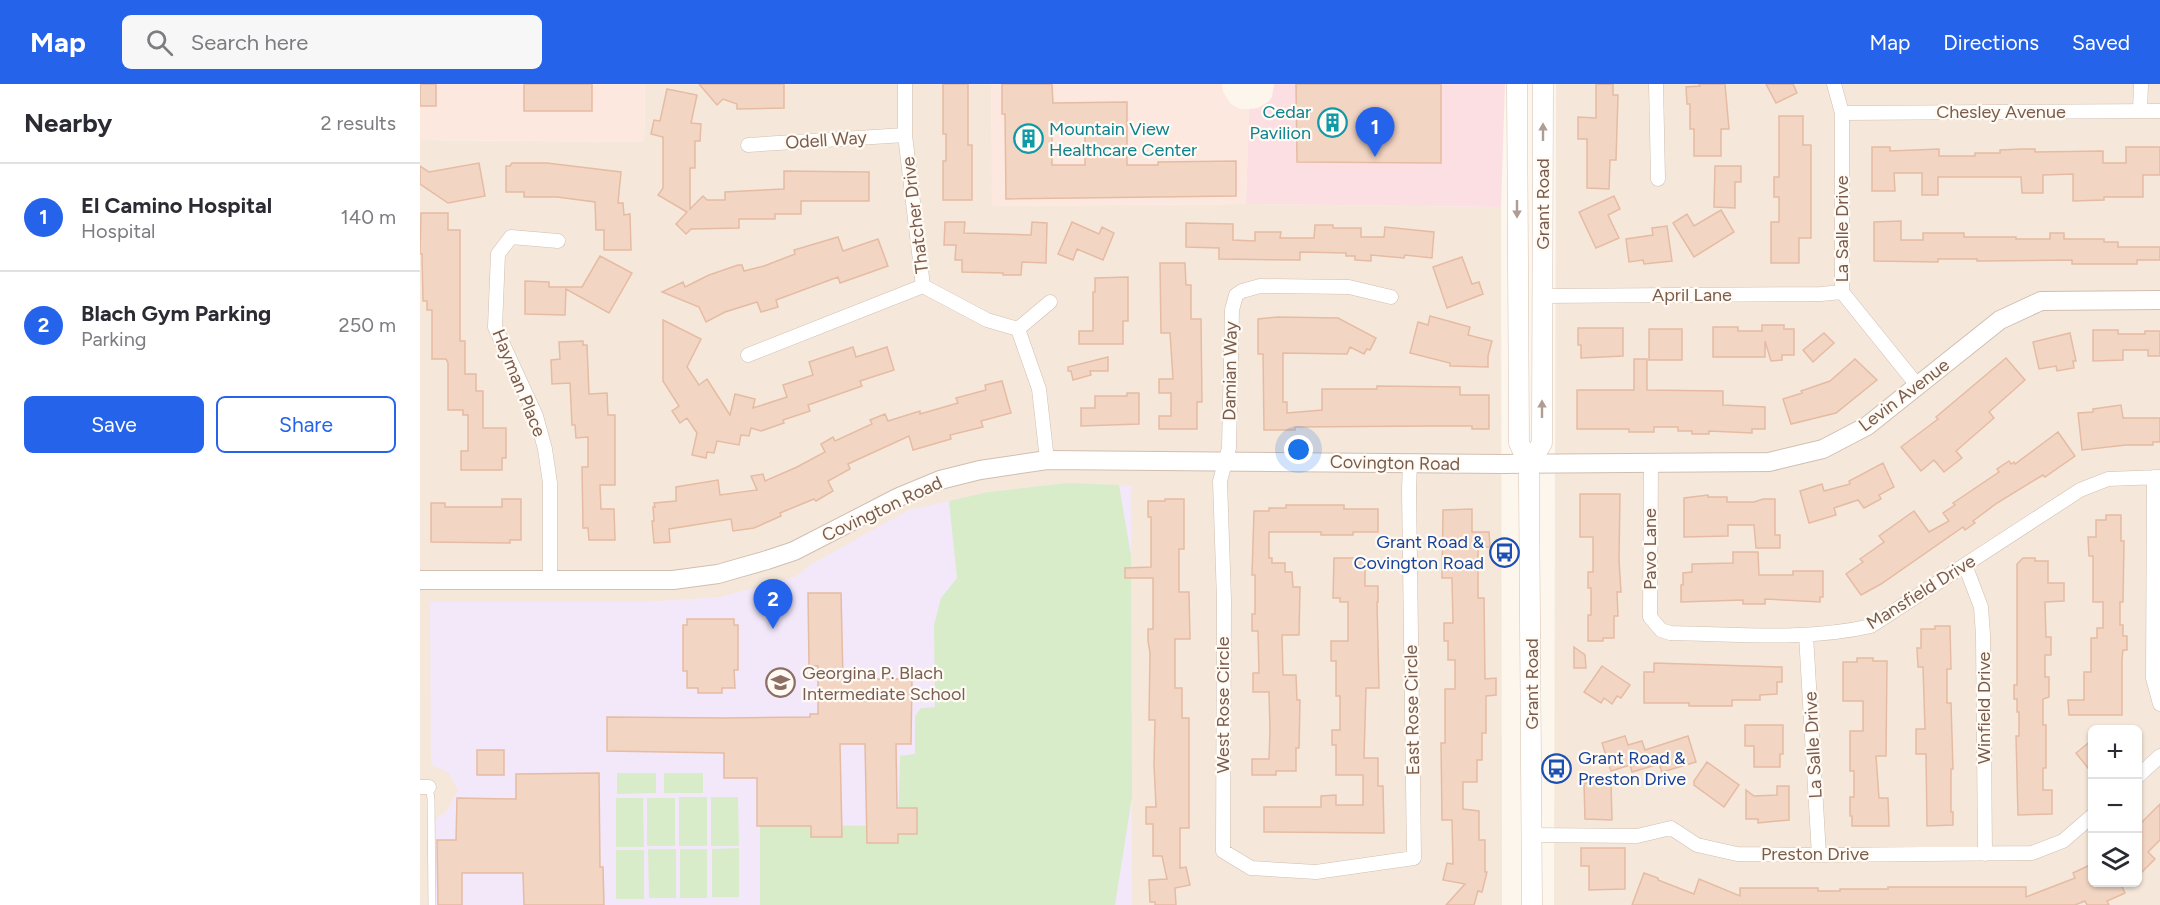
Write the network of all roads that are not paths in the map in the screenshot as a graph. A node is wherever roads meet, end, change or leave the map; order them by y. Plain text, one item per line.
1 (905, 84) edge
2 (1517, 84) edge
3 (1543, 84) edge
4 (1656, 84) edge
5 (1834, 84) edge
6 (2141, 84) edge
7 (2140, 111) junction
8 (2160, 111) edge
9 (1842, 113) junction
10 (905, 135) junction
11 (748, 145) dead end
12 (1658, 179) dead end
13 (558, 241) dead end
14 (923, 286) junction
15 (1842, 292) junction
16 (1542, 296) junction
17 (1391, 297) dead end
18 (2160, 300) edge
19 (1050, 302) dead end
20 (1018, 329) junction
21 (748, 355) dead end
22 (1917, 385) junction
23 (1047, 460) junction
24 (1225, 461) junction
25 (1410, 463) junction
26 (1529, 464) junction
27 (1651, 464) junction
28 (2157, 477) edge
29 (1965, 565) junction
30 (420, 580) edge
31 (550, 580) junction
32 (1661, 630) joint
33 (1806, 635) junction
34 (2160, 704) edge
35 (2160, 756) edge
36 (2142, 772) edge
37 (424, 787) edge
38 (2088, 819) edge
39 (1533, 835) junction
40 (1819, 855) junction
41 (1985, 855) junction
42 (1316, 872) joint
43 (432, 905) edge
44 (1532, 905) edge

1 - 10 street, Thatcher Drive
2 -> 26 main road, Grant Road
16 -> 3 main road, Grant Road
4 - 12 street
5 - 9 street, La Salle Drive
6 - 7 street
7 - 8 street, Chesley Avenue
7 - 9 street, Chesley Avenue
9 - 15 street, La Salle Drive
10 - 11 street, Odell Way
10 - 14 street, Thatcher Drive
13 - 31 street, Hayman Place
14 - 20 street, Thatcher Drive
14 - 21 street
15 - 16 street, April Lane
15 - 22 street, La Salle Drive
26 -> 16 main road, Grant Road
17 - 24 street, Damian Way
18 - 22 street, Levin Avenue
19 - 20 street
20 - 23 street
22 - 27 street, Levin Avenue
23 - 24 street, Covington Road
23 - 31 street, Covington Road
24 - 25 street, Covington Road
24 - 42 street, West Rose Circle
25 - 26 street, Covington Road
25 - 42 street, East Rose Circle
26 - 27 street, Levin Avenue
26 - 39 main road, Grant Road
27 - 32 street, Pavo Lane
28 - 29 street, Mansfield Drive
28 - 34 street
29 - 33 street, Mansfield Drive
29 - 41 street, Winfield Drive
30 - 31 street, Covington Road
32 - 33 street, Mansfield Drive
33 - 40 street, La Salle Drive
35 - 36 street
37 - 43 lane
38 - 41 street, Preston Drive
39 - 40 street, Preston Drive
39 - 44 main road, Grant Road
40 - 41 street, Preston Drive

